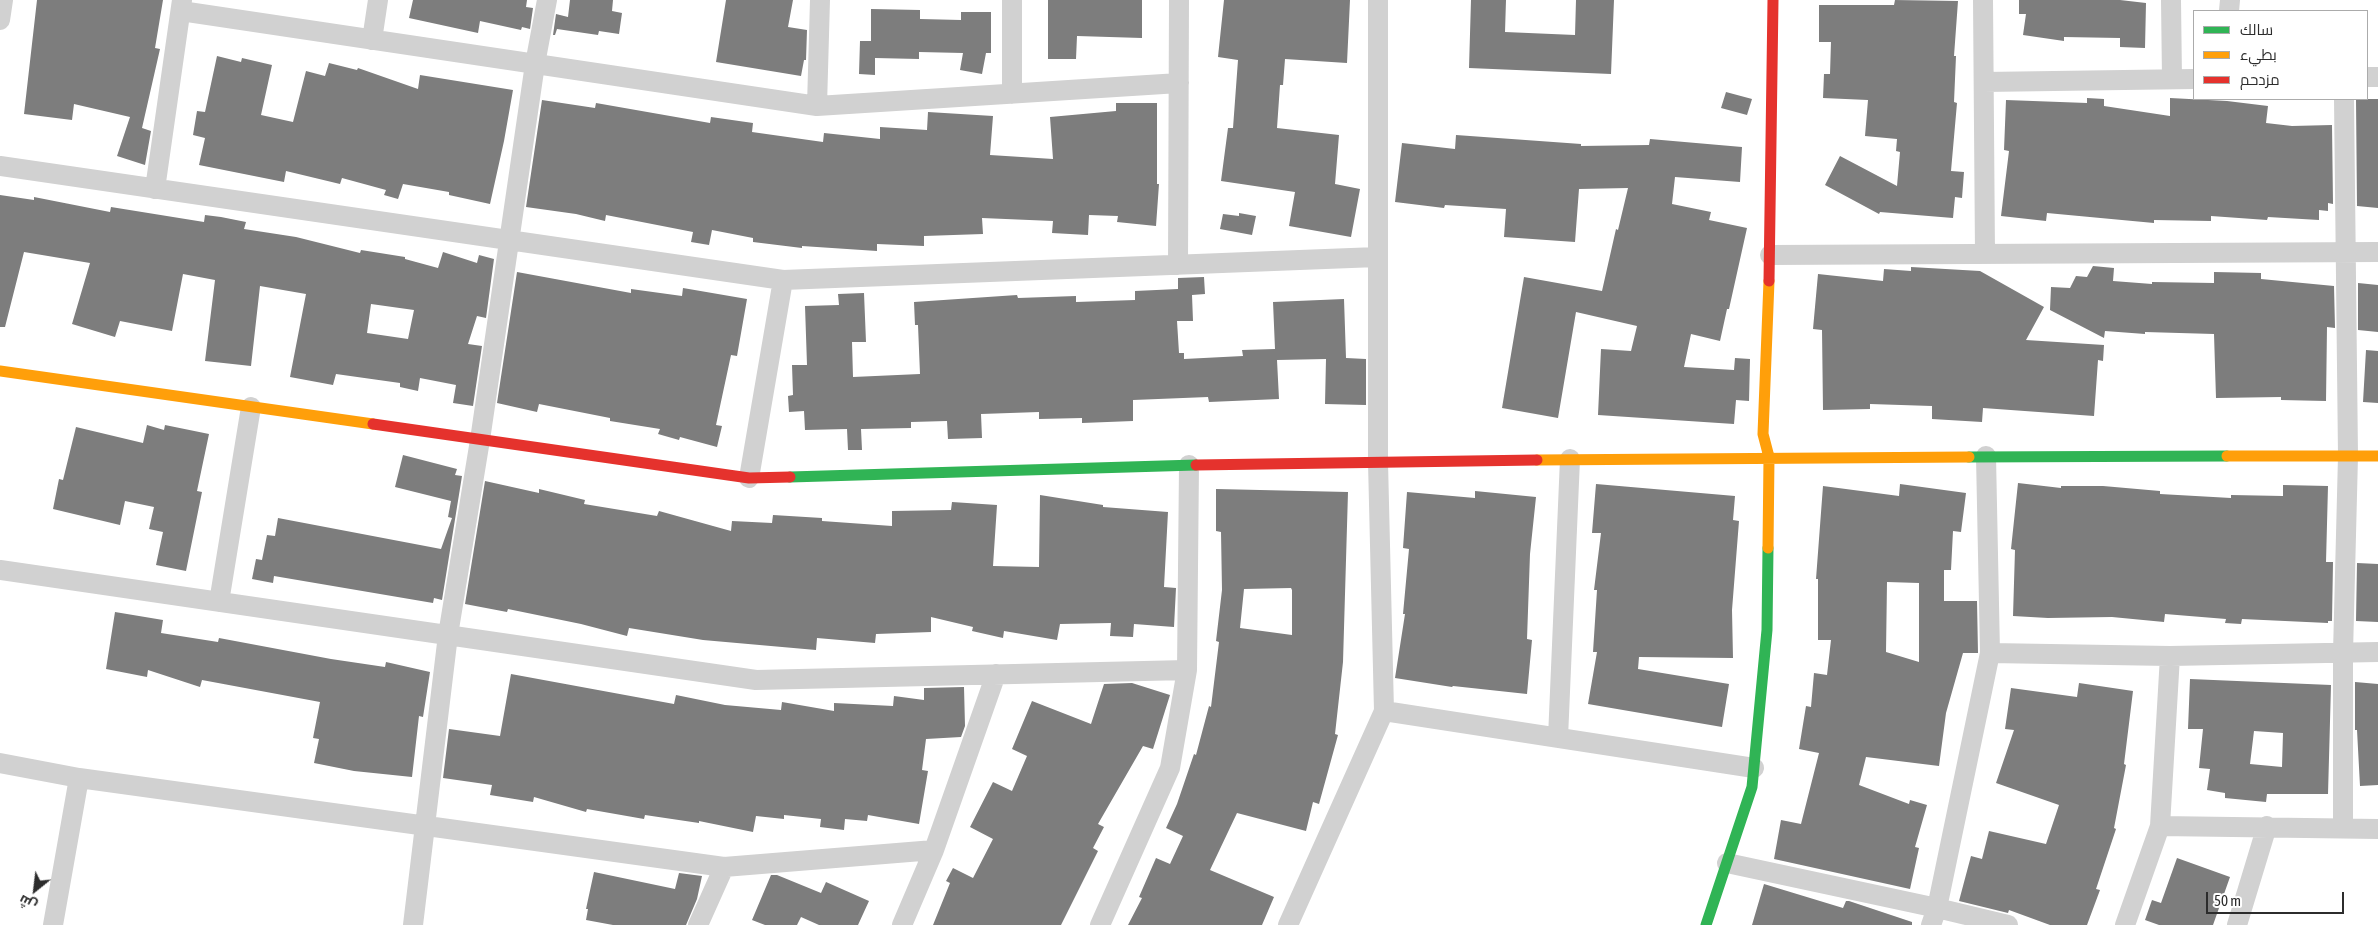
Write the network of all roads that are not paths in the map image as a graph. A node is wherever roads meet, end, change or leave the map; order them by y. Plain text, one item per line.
1 (3, 0) edge
2 (378, 0) edge
3 (547, 0) edge
4 (820, 0) edge
5 (1012, 0) edge
6 (1179, 0) edge
7 (1378, 0) edge
8 (1773, 0) edge
9 (1983, 0) edge
10 (2171, 0) edge
11 (182, 5) edge
12 (0, 20) edge
13 (372, 40) junction
14 (535, 64) junction
15 (2172, 79) junction
16 (2193, 79) edge
17 (1984, 82) junction
18 (1179, 83) junction
19 (1012, 94) junction
20 (2344, 100) edge
21 (817, 106) junction
22 (0, 166) edge
23 (155, 189) junction
24 (508, 240) junction
25 (2346, 252) junction
26 (2378, 252) edge
27 (1985, 254) junction
28 (1770, 255) junction
29 (1377, 257) junction
30 (1178, 265) junction
31 (783, 280) junction
32 (0, 371) edge
33 (251, 407) junction
34 (480, 440) junction
35 (1769, 456) junction
36 (1986, 456) junction
37 (2348, 456) junction
38 (2378, 456) edge
39 (1570, 460) junction
40 (1378, 462) junction
41 (1189, 465) junction
42 (749, 478) junction
43 (0, 570) edge
44 (219, 602) junction
45 (448, 635) junction
46 (1990, 652) junction
47 (2343, 652) junction
48 (2378, 652) edge
49 (2170, 656) junction
50 (1187, 670) junction
51 (996, 674) junction
52 (1384, 711) junction
53 (1558, 738) junction
54 (0, 763) edge
55 (1754, 768) junction
56 (79, 778) junction
57 (426, 826) junction
58 (2160, 826) junction
59 (2268, 826) junction
60 (2343, 828) junction
61 (2378, 829) edge
62 (934, 850) junction
63 (1727, 863) junction
64 (724, 867) junction
65 (1934, 916) edge
66 (53, 925) edge
67 (413, 925) edge
68 (698, 925) edge
69 (902, 925) edge
70 (1100, 925) edge
71 (1288, 925) edge
72 (1706, 925) edge
73 (2008, 925) edge
74 (2125, 925) edge
75 (2237, 925) edge

1 - 12 street
2 - 13 street
3 - 14 street
4 - 21 street
5 - 19 street
6 - 18 street
7 - 29 street
8 - 28 street
9 - 17 street
10 - 15 street
11 - 13 street
11 - 23 street
13 - 14 street
14 - 21 street
14 - 24 street
15 - 16 street
15 - 17 street
17 - 27 street
18 - 19 street
18 - 30 street
19 - 21 street
20 - 25 street
22 - 23 street
23 - 24 street
24 - 31 street
24 - 34 street
25 - 26 street
25 - 27 street
25 - 37 street
27 - 28 street
28 - 35 street
29 - 30 street
29 - 40 street
30 - 31 street
31 - 42 street
32 - 33 street
33 - 34 street
33 - 44 street
34 - 42 street
34 - 45 street
35 - 36 street
35 - 39 street
35 - 55 street
36 - 37 street
36 - 46 street
37 - 38 street
37 - 47 street
39 - 40 street
39 - 53 street
40 - 41 street
40 - 52 street
41 - 42 street
41 - 50 street
43 - 44 street
44 - 45 street
45 - 51 street
45 - 57 street
46 - 49 street
46 - 65 street
47 - 48 street
47 - 49 street
47 - 60 street
49 - 58 street
50 - 51 street
50 - 70 street
51 - 62 street
52 - 53 street
52 - 71 street
53 - 55 street
54 - 56 street
55 - 63 street
56 - 57 street
56 - 66 street
57 - 64 street
57 - 67 street
58 - 59 street
58 - 74 street
59 - 60 street
59 - 75 street
60 - 61 street
62 - 64 street
62 - 69 street
63 - 65 street
63 - 72 street
64 - 68 street
65 - 73 street

